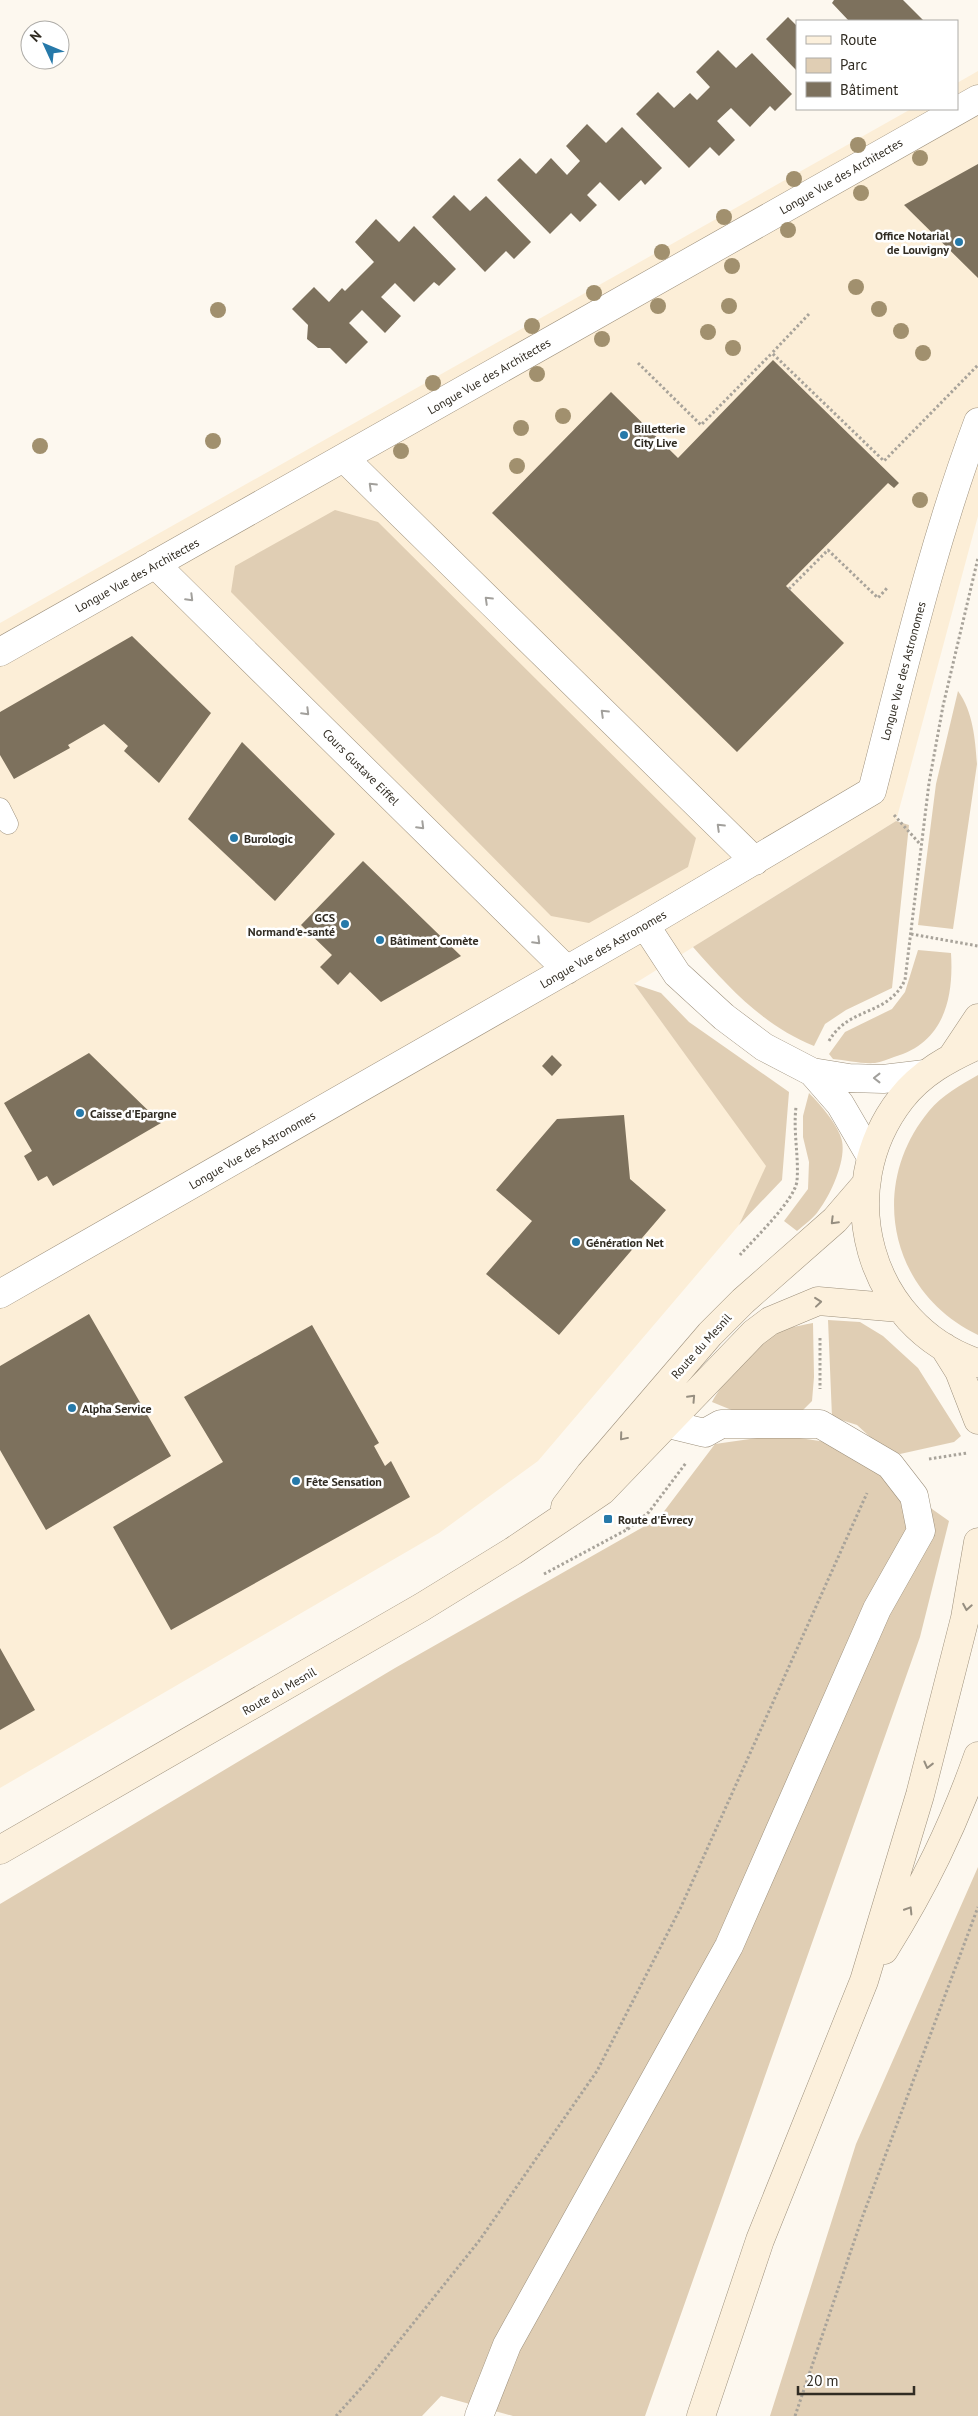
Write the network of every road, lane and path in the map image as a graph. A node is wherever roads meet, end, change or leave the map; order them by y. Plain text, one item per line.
1 (978, 99) edge
2 (809, 314) dead end
3 (772, 352) junction
4 (638, 363) dead end
5 (978, 364) edge
6 (978, 422) edge
7 (345, 458) junction
8 (978, 558) edge
9 (155, 564) junction
10 (891, 584) dead end
11 (789, 589) dead end
12 (0, 652) edge
13 (755, 861) junction
14 (645, 925) junction
15 (911, 934) junction
16 (978, 946) edge
17 (567, 970) junction
18 (978, 1018) edge
19 (978, 1044) edge
20 (825, 1048) dead end
21 (952, 1056) junction
22 (812, 1072) junction
23 (926, 1074) junction
24 (798, 1101) dead end
25 (871, 1157) junction
26 (866, 1184) junction
27 (770, 1222) dead end
28 (0, 1294) edge
29 (900, 1308) junction
30 (820, 1330) dead end
31 (944, 1348) junction
32 (978, 1363) edge
33 (658, 1415) junction
34 (978, 1420) edge
35 (820, 1424) junction
36 (705, 1433) junction
37 (881, 1460) junction
38 (628, 1529) dead end
39 (978, 1542) edge
40 (978, 1756) edge
41 (0, 1850) edge
42 (978, 1907) edge
43 (864, 1981) junction
44 (336, 2416) edge
45 (479, 2416) edge
46 (701, 2416) edge
47 (795, 2416) edge

1 - 7 street, Longue Vue des Architectes
2 - 3 path
3 - 4 path
3 - 5 path
6 - 13 street, Longue Vue des Astronomes
7 - 9 street, Longue Vue des Architectes
13 -> 7 street
8 - 15 path
9 - 12 street, Longue Vue des Architectes
9 -> 17 street, Cours Gustave Eiffel
10 - 11 path
13 - 14 street, Longue Vue des Astronomes
14 - 17 street, Longue Vue des Astronomes
14 - 22 street
15 - 16 path
15 - 20 path
17 - 28 street, Longue Vue des Astronomes
18 - 21 main road
19 - 21 main road
21 - 23 main road
23 -> 22 street
22 - 25 street
23 - 25 main road
24 - 27 path
25 - 26 main road
26 - 29 main road
26 -> 33 main road, Route du Mesnil
29 - 31 main road
33 -> 29 main road, Route du Mesnil
30 - 35 path
31 - 32 main road
31 - 34 main road
33 - 36 street
33 - 41 main road, Route du Mesnil
35 - 36 street
35 - 37 street
36 - 38 path
37 - 44 path
37 - 45 street
39 -> 43 main road
43 -> 40 main road
42 - 47 path
43 - 46 main road

